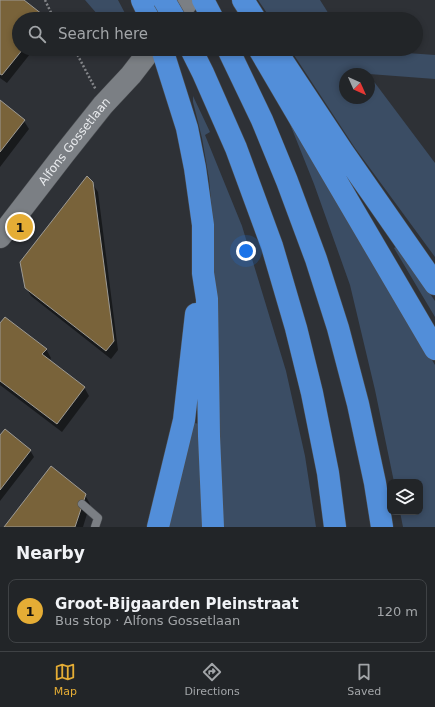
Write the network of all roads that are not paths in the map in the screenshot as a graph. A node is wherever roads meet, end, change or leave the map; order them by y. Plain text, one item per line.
1 (142, 0) edge
2 (164, 0) edge
3 (188, 0) edge
4 (204, 0) edge
5 (230, 0) edge
6 (147, 12) edge
7 (170, 12) edge
8 (179, 12) edge
9 (210, 12) edge
10 (247, 12) edge
11 (146, 56) edge
12 (164, 56) edge
13 (194, 56) edge
14 (231, 56) edge
15 (263, 56) edge
16 (280, 56) edge
17 (0, 238) edge
18 (203, 273) junction
19 (435, 284) edge
20 (435, 349) edge
21 (82, 504) dead end
22 (95, 527) edge
23 (158, 527) edge
24 (212, 527) edge
25 (335, 527) edge
26 (382, 527) edge

1 - 6 highway
2 - 7 highway, bridge
3 - 8 street
4 - 9 highway
5 - 10 highway
11 - 17 street, Alfons Gossetlaan
12 - 18 highway
13 - 25 highway
14 - 26 highway
15 - 20 highway
16 - 19 highway
18 - 23 highway
18 - 24 highway
21 - 22 lane

